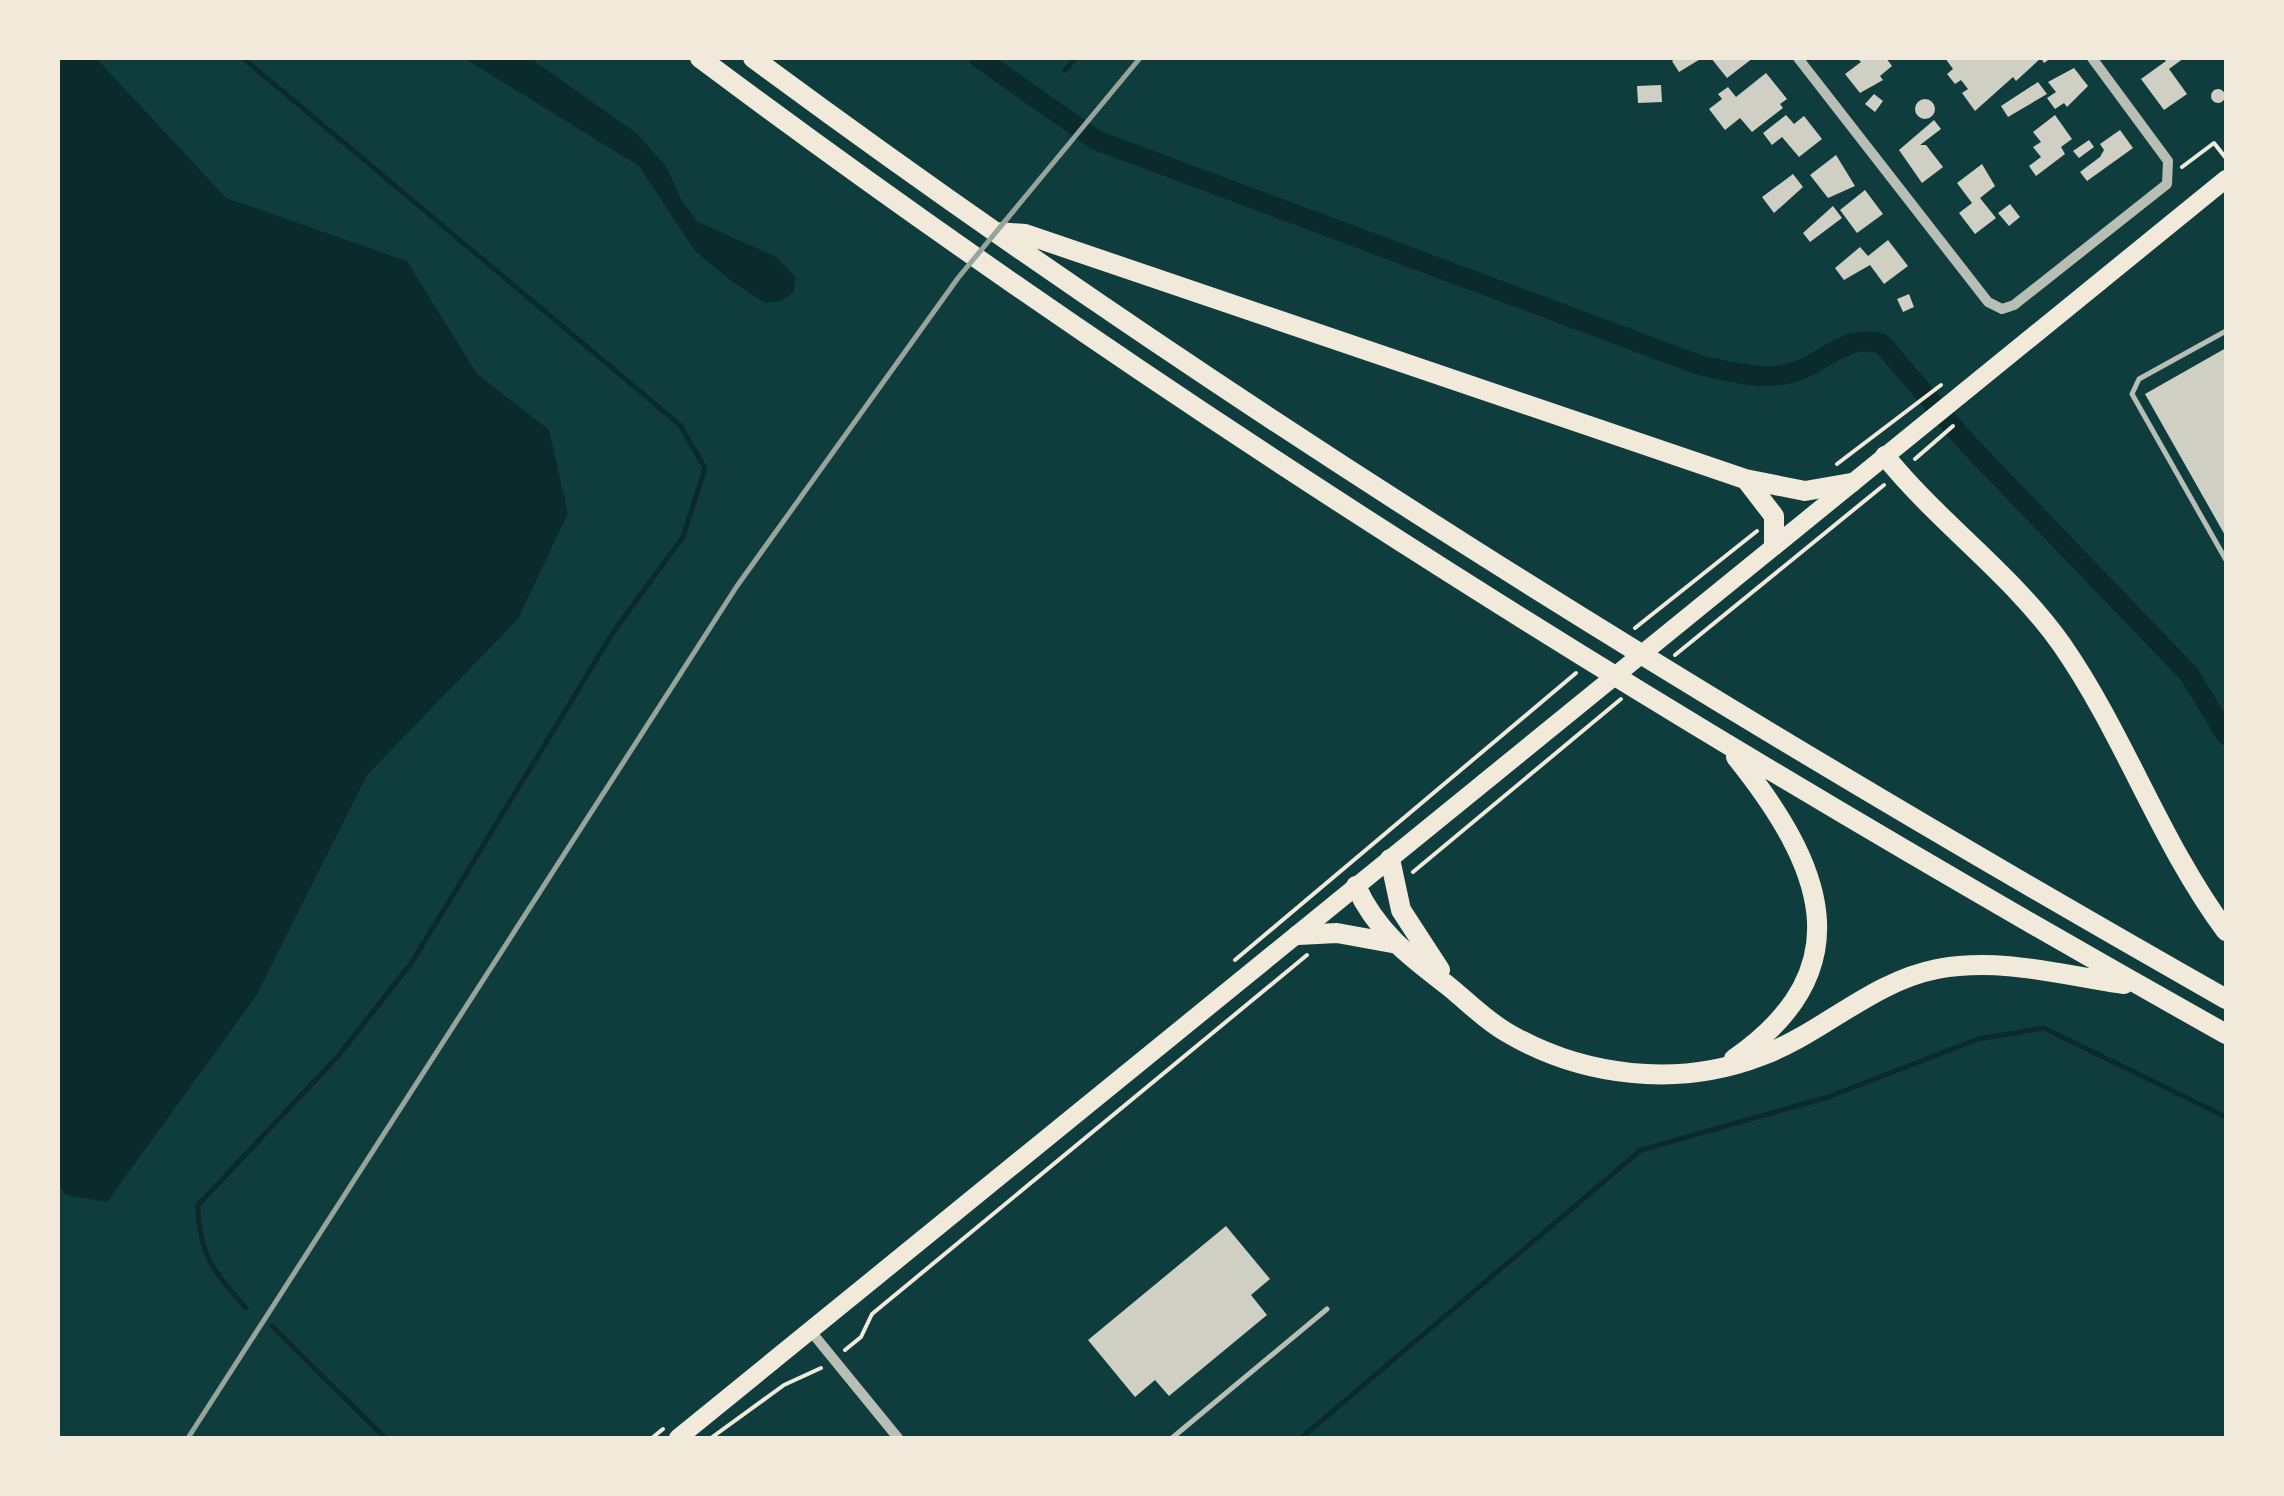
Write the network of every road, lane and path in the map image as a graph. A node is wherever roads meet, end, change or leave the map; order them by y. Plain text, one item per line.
1 (700, 58) edge
2 (753, 58) edge
3 (1798, 58) edge
4 (2092, 58) edge
5 (2225, 157) edge
6 (2170, 176) junction
7 (2226, 179) edge
8 (1019, 240) junction
9 (2226, 331) edge
10 (1953, 389) junction
11 (1916, 402) dead end
12 (1942, 436) dead end
13 (1885, 456) junction
14 (1898, 473) junction
15 (1745, 479) junction
16 (1852, 483) junction
17 (1774, 544) junction
18 (2226, 560) edge
19 (1680, 651) dead end
20 (1570, 740) dead end
21 (1725, 744) junction
22 (1390, 859) junction
23 (1356, 886) junction
24 (1393, 888) junction
25 (2226, 931) edge
26 (1298, 934) junction
27 (1394, 944) junction
28 (1308, 955) dead end
29 (2139, 986) junction
30 (1456, 992) junction
31 (2226, 999) edge
32 (2226, 1034) edge
33 (1723, 1066) junction
34 (1327, 1309) dead end
35 (808, 1328) junction
36 (834, 1359) junction
37 (678, 1438) edge
38 (711, 1438) edge
39 (898, 1438) edge
40 (1172, 1438) edge

1 - 21 highway
2 - 8 highway
3 - 6 street
4 - 6 street
5 - 6 path
7 - 10 main road
8 - 15 highway
8 - 31 highway
9 - 18 lane
10 - 11 path
10 - 13 main road
12 - 14 path
13 - 14 highway
13 - 16 main road
14 - 19 path
14 - 25 highway
15 - 16 highway
15 - 17 highway
16 - 17 main road
17 - 22 main road
20 - 24 path
21 - 29 highway
21 - 33 highway
22 - 23 main road
22 - 24 highway
23 - 26 main road
23 - 27 highway
24 - 30 highway
26 - 27 highway
26 - 35 main road
27 - 30 highway
28 - 36 path
29 - 32 highway
29 - 33 highway
30 - 33 highway
34 - 40 lane
35 - 36 street
35 - 37 main road
36 - 38 path
36 - 39 street

